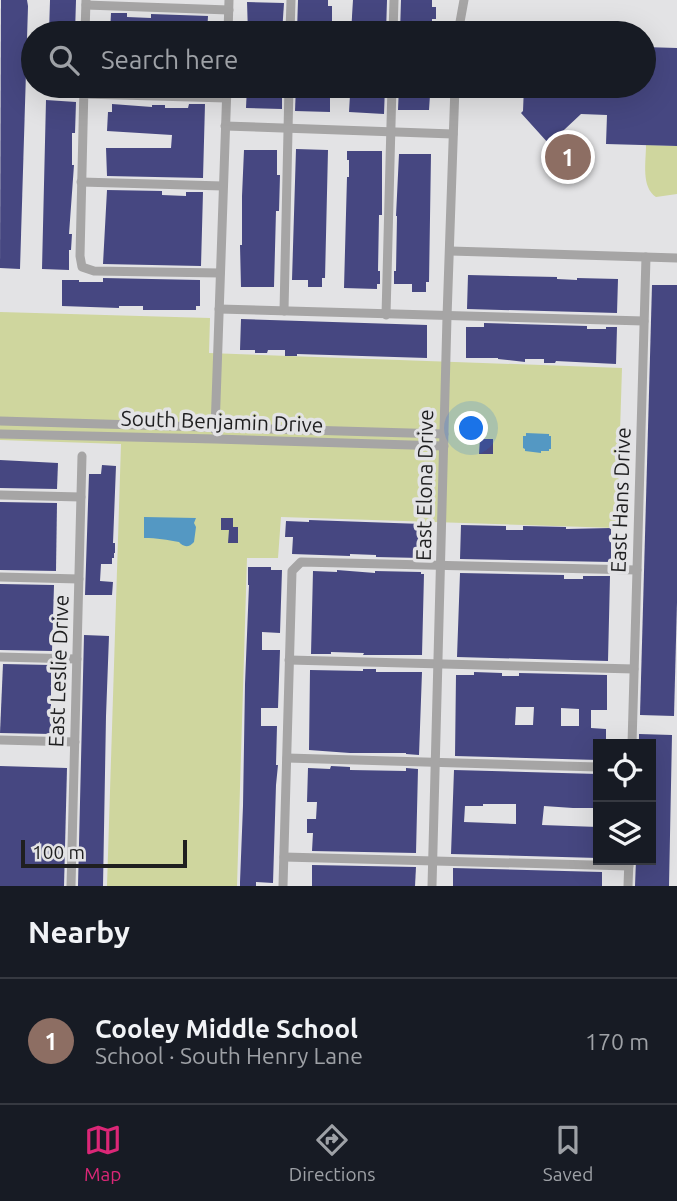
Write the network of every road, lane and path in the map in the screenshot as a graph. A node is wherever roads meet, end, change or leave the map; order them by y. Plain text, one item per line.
1 (229, 0) edge
2 (291, 0) edge
3 (394, 0) edge
4 (464, 0) edge
5 (86, 3) edge
6 (229, 10) junction
7 (85, 21) edge
8 (229, 21) edge
9 (290, 21) edge
10 (393, 21) edge
11 (460, 21) edge
12 (84, 98) edge
13 (226, 98) edge
14 (289, 98) edge
15 (392, 98) edge
16 (454, 98) edge
17 (225, 126) junction
18 (288, 128) junction
19 (391, 132) junction
20 (453, 134) junction
21 (81, 182) junction
22 (223, 186) junction
23 (450, 251) junction
24 (646, 257) junction
25 (677, 258) edge
26 (220, 273) junction
27 (219, 309) junction
28 (284, 311) junction
29 (386, 315) junction
30 (447, 317) junction
31 (644, 321) junction
32 (0, 421) edge
33 (215, 427) junction
34 (0, 434) edge
35 (444, 434) junction
36 (215, 439) junction
37 (444, 446) junction
38 (82, 456) dead end
39 (0, 495) edge
40 (81, 497) junction
41 (441, 565) junction
42 (637, 570) junction
43 (0, 577) edge
44 (79, 579) junction
45 (0, 657) edge
46 (77, 659) junction
47 (289, 660) junction
48 (438, 664) junction
49 (634, 669) junction
50 (632, 739) edge
51 (0, 740) edge
52 (75, 742) junction
53 (287, 758) junction
54 (435, 762) junction
55 (593, 767) edge
56 (284, 857) junction
57 (432, 861) junction
58 (593, 863) edge
59 (629, 865) edge
60 (71, 886) edge
61 (283, 886) edge
62 (432, 886) edge
63 (628, 886) edge

1 - 6 street
2 - 9 street
3 - 10 street
4 - 11 street
5 - 6 street
5 - 7 street
6 - 8 street
12 - 21 street
13 - 17 street
14 - 18 street
15 - 19 street
16 - 20 street, East Elona Drive
17 - 18 street
17 - 22 street
18 - 19 street
18 - 28 street
19 - 20 street
19 - 29 street
20 - 23 street, East Elona Drive
21 - 22 street
21 - 26 street
22 - 26 street
23 - 24 street
23 - 30 street, East Elona Drive
24 - 25 street
24 - 31 street, East Hans Drive
26 - 27 street
27 - 28 street
27 - 33 street
28 - 29 street
29 - 30 street
30 - 31 street
30 - 35 street, East Elona Drive
31 - 42 street, East Hans Drive
32 - 33 street, South Benjamin Drive
33 - 35 street, South Benjamin Drive
33 - 36 street
34 - 36 street, South Benjamin Drive
35 - 37 street, East Elona Drive
36 - 37 street, South Benjamin Drive
37 - 41 street, East Elona Drive
38 - 40 street, East Leslie Drive
39 - 40 street
40 - 44 street, East Leslie Drive
41 - 42 street
41 - 47 street
41 - 48 street, East Elona Drive
42 - 49 street, East Hans Drive
43 - 44 street
44 - 46 street, East Leslie Drive
45 - 46 street
46 - 52 street, East Leslie Drive
47 - 48 street
47 - 53 street
48 - 49 street
48 - 54 street, East Elona Drive
49 - 50 street, East Hans Drive
51 - 52 street
52 - 60 street, East Leslie Drive
53 - 54 street
53 - 56 street
54 - 55 street
54 - 57 street, East Elona Drive
56 - 57 street
56 - 61 street
57 - 58 street
57 - 62 street, East Elona Drive
59 - 63 street

